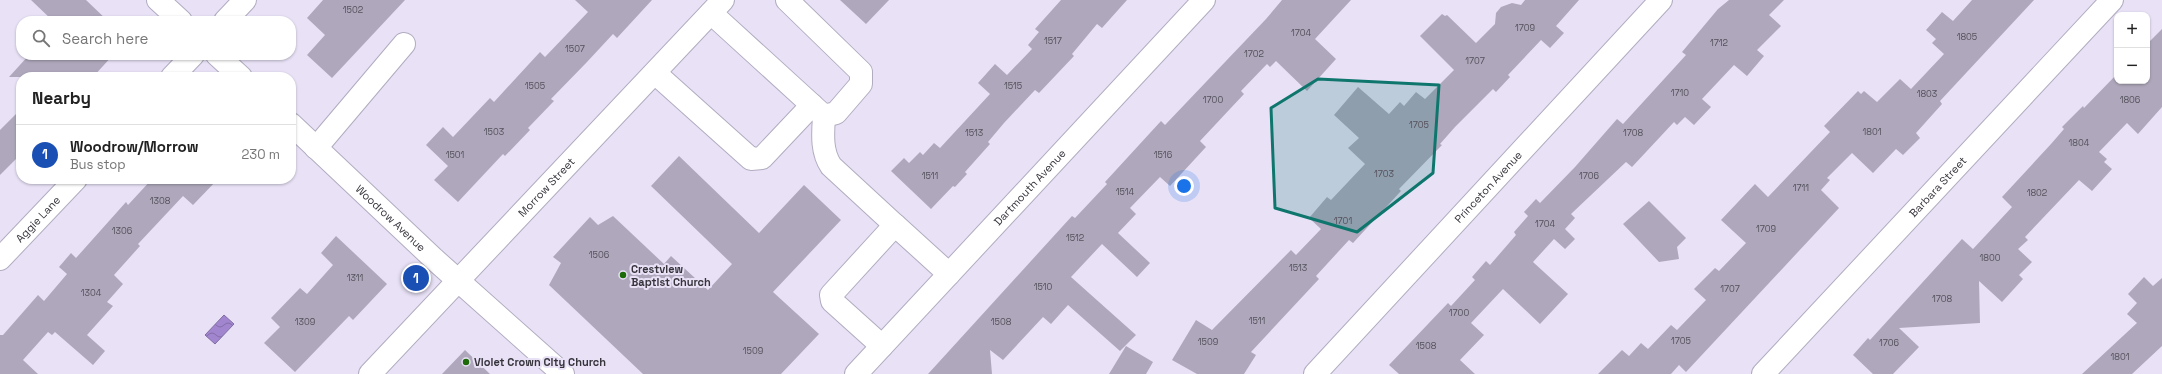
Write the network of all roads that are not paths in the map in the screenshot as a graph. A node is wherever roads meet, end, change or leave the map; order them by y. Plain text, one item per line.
1 (158, 0) edge
2 (245, 0) edge
3 (787, 0) edge
4 (1204, 0) edge
5 (1661, 0) edge
6 (2112, 0) edge
7 (717, 7) edge
8 (176, 16) edge
9 (230, 16) edge
10 (404, 44) dead end
11 (188, 60) edge
12 (223, 60) edge
13 (177, 72) edge
14 (236, 72) edge
15 (655, 73) junction
16 (818, 110) junction
17 (296, 129) edge
18 (316, 148) junction
19 (71, 184) edge
20 (895, 225) junction
21 (0, 259) edge
22 (949, 274) junction
23 (459, 280) junction
24 (882, 346) junction
25 (370, 374) edge
26 (563, 374) edge
27 (856, 374) edge
28 (1315, 374) edge
29 (1763, 374) edge

1 - 8 street
2 - 9 street
3 - 16 street
4 - 22 street, Dartmouth Avenue
5 - 28 street, Princeton Avenue
6 - 29 street, Barbara Street
7 - 15 street, Morrow Street
7 - 16 street
10 - 18 street
11 - 13 street
12 - 14 street
15 - 16 street
15 - 23 street, Morrow Street
16 - 20 street
17 - 18 street, Woodrow Avenue
18 - 23 street, Woodrow Avenue
19 - 21 street, Aggie Lane
20 - 22 street
20 - 24 street
22 - 24 street, Dartmouth Avenue
23 - 25 street, Morrow Street
23 - 26 street, Woodrow Avenue
24 - 27 street, Dartmouth Avenue

